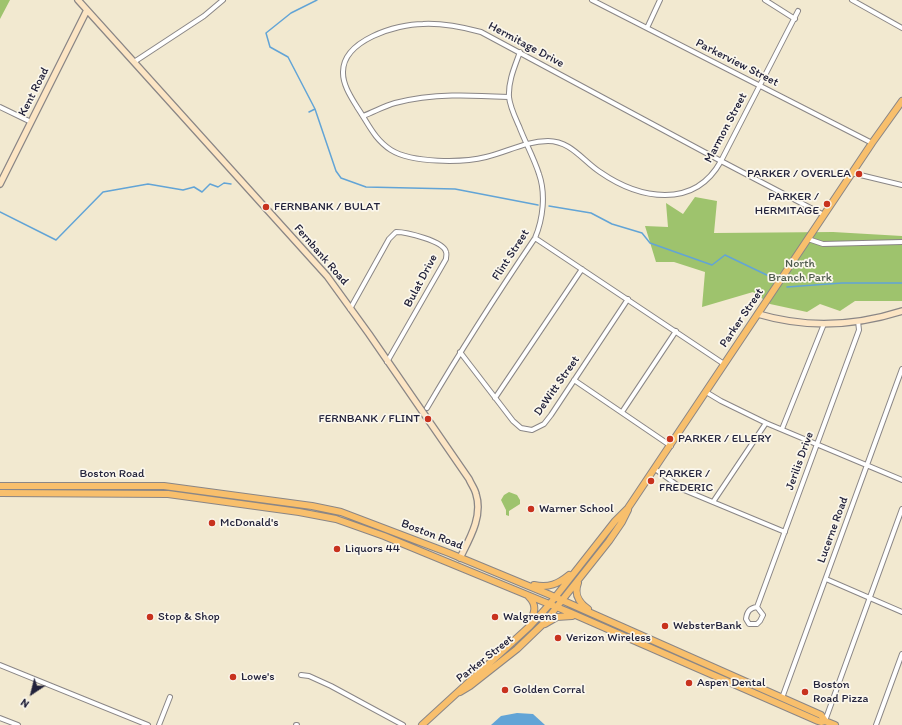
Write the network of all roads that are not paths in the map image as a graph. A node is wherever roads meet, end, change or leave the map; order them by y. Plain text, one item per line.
1 (78, 0) edge
2 (223, 0) edge
3 (592, 0) edge
4 (660, 0) edge
5 (765, 0) edge
6 (852, 0) edge
7 (87, 10) junction
8 (798, 11) dead end
9 (795, 18) junction
10 (648, 28) junction
11 (902, 28) edge
12 (520, 52) junction
13 (134, 62) junction
14 (760, 86) junction
15 (509, 97) junction
16 (902, 101) edge
17 (0, 107) edge
18 (363, 116) junction
19 (31, 122) junction
20 (872, 143) junction
21 (526, 144) junction
22 (721, 162) junction
23 (852, 173) junction
24 (1, 180) edge
25 (902, 185) edge
26 (824, 215) junction
27 (535, 238) junction
28 (808, 239) junction
29 (902, 242) edge
30 (582, 269) junction
31 (628, 299) junction
32 (350, 309) junction
33 (902, 311) edge
34 (758, 314) junction
35 (858, 321) junction
36 (824, 324) junction
37 (676, 331) junction
38 (460, 352) junction
39 (387, 362) junction
40 (724, 364) junction
41 (902, 369) edge
42 (574, 380) junction
43 (706, 392) junction
44 (495, 398) junction
45 (427, 408) dead end
46 (622, 412) junction
47 (766, 423) junction
48 (782, 429) junction
49 (816, 444) junction
50 (671, 446) junction
51 (867, 466) junction
52 (655, 469) junction
53 (902, 480) edge
54 (0, 486) edge
55 (0, 494) edge
56 (713, 502) junction
57 (628, 508) junction
58 (902, 509) edge
59 (785, 532) junction
60 (460, 558) junction
61 (578, 568) junction
62 (582, 575) junction
63 (826, 579) junction
64 (520, 582) junction
65 (524, 594) junction
66 (555, 597) junction
67 (871, 598) junction
68 (562, 600) junction
69 (549, 605) junction
70 (757, 607) junction
71 (556, 608) junction
72 (902, 612) edge
73 (581, 618) junction
74 (605, 619) junction
75 (524, 632) junction
76 (527, 640) junction
77 (902, 654) edge
78 (0, 665) edge
79 (301, 675) dead end
80 (456, 694) junction
81 (170, 698) dead end
82 (782, 698) junction
83 (0, 718) edge
84 (825, 721) junction
85 (18, 725) edge
86 (148, 725) edge
87 (160, 725) edge
88 (403, 725) edge
89 (422, 725) edge
90 (835, 725) edge
91 (876, 725) edge

1 - 7 main road, Fernbank Road
2 - 13 street
3 - 10 street, Parkerview Street
4 - 10 street
5 - 9 street
6 - 11 street
7 - 13 main road, Fernbank Road
7 - 19 main road, Kent Road
8 - 9 street, Marmon Street
9 - 14 street, Marmon Street
10 - 14 street, Parkerview Street
12 - 15 street, Flint Street
12 - 18 street, Hermitage Drive
12 - 22 street, Hermitage Drive
13 - 32 main road, Fernbank Road
14 - 20 street, Parkerview Street
14 - 22 street, Marmon Street
15 - 18 street
15 - 21 street, Flint Street
16 - 20 main road, Parker Street
17 - 19 street
18 - 21 street, Hermitage Drive
19 - 24 main road, Kent Road
20 - 23 main road, Parker Street
21 - 22 street, Marmon Street
21 - 27 street, Flint Street
22 - 26 street, Hermitage Drive
23 - 25 street
23 - 26 main road, Parker Street
26 - 28 main road, Parker Street
27 - 30 street
27 - 38 street, Flint Street
28 - 29 street
28 - 34 main road, Parker Street
30 - 31 street
30 - 44 street
31 - 37 street
31 - 42 street, DeWitt Street
32 - 39 main road, Fernbank Road
32 - 39 street, Bulat Drive
33 - 35 main road
34 - 36 main road
34 - 40 main road, Parker Street
35 - 36 main road
35 - 49 street, Jerilis Drive
36 - 48 street
37 - 40 street
37 - 46 street
38 - 44 street, DeWitt Street
38 - 45 street, Flint Street
39 - 60 main road, Fernbank Road
40 - 43 main road, Parker Street
41 - 51 street, Lucerne Road
42 - 44 street, DeWitt Street
42 - 46 street
43 - 47 street
43 - 50 main road, Parker Street
46 - 50 street
47 - 48 street
47 - 56 street
48 - 49 street
49 - 51 street
49 - 59 street, Jerilis Drive
50 - 52 main road, Parker Street
51 - 53 street
51 - 63 street, Lucerne Road
52 - 56 street
52 - 57 main road, Parker Street
54 - 60 main road, Boston Road
55 - 65 main road, Boston Road
56 - 59 street
57 - 61 main road, Parker Street
57 - 62 main road, Parker Street
58 - 67 street
59 - 70 street, Jerilis Drive
60 - 64 main road, Boston Road
61 - 64 main road
61 - 66 main road, Parker Street
62 - 68 main road, Parker Street
62 - 74 main road
63 - 67 street
63 - 82 street, Lucerne Road
64 - 66 main road, Boston Road
65 - 69 main road, Boston Road
65 - 75 main road
66 - 68 main road, Boston Road
66 - 69 main road, Parker Street
67 - 72 street
67 - 84 street
68 - 71 main road, Parker Street
68 - 74 main road, Boston Road
69 - 71 main road, Boston Road
69 - 75 main road, Parker Street
70 - 70 street, Jerilis Drive
71 - 73 main road, Boston Road
71 - 76 main road, Parker Street
73 - 76 main road
73 - 84 main road, Boston Road
74 - 82 main road, Boston Road
75 - 80 main road, Parker Street
76 - 80 main road, Parker Street
77 - 91 street
78 - 86 street
79 - 88 street
80 - 89 main road, Parker Street
81 - 87 street
82 - 84 main road, Boston Road
83 - 85 street
84 - 90 main road, Boston Road

